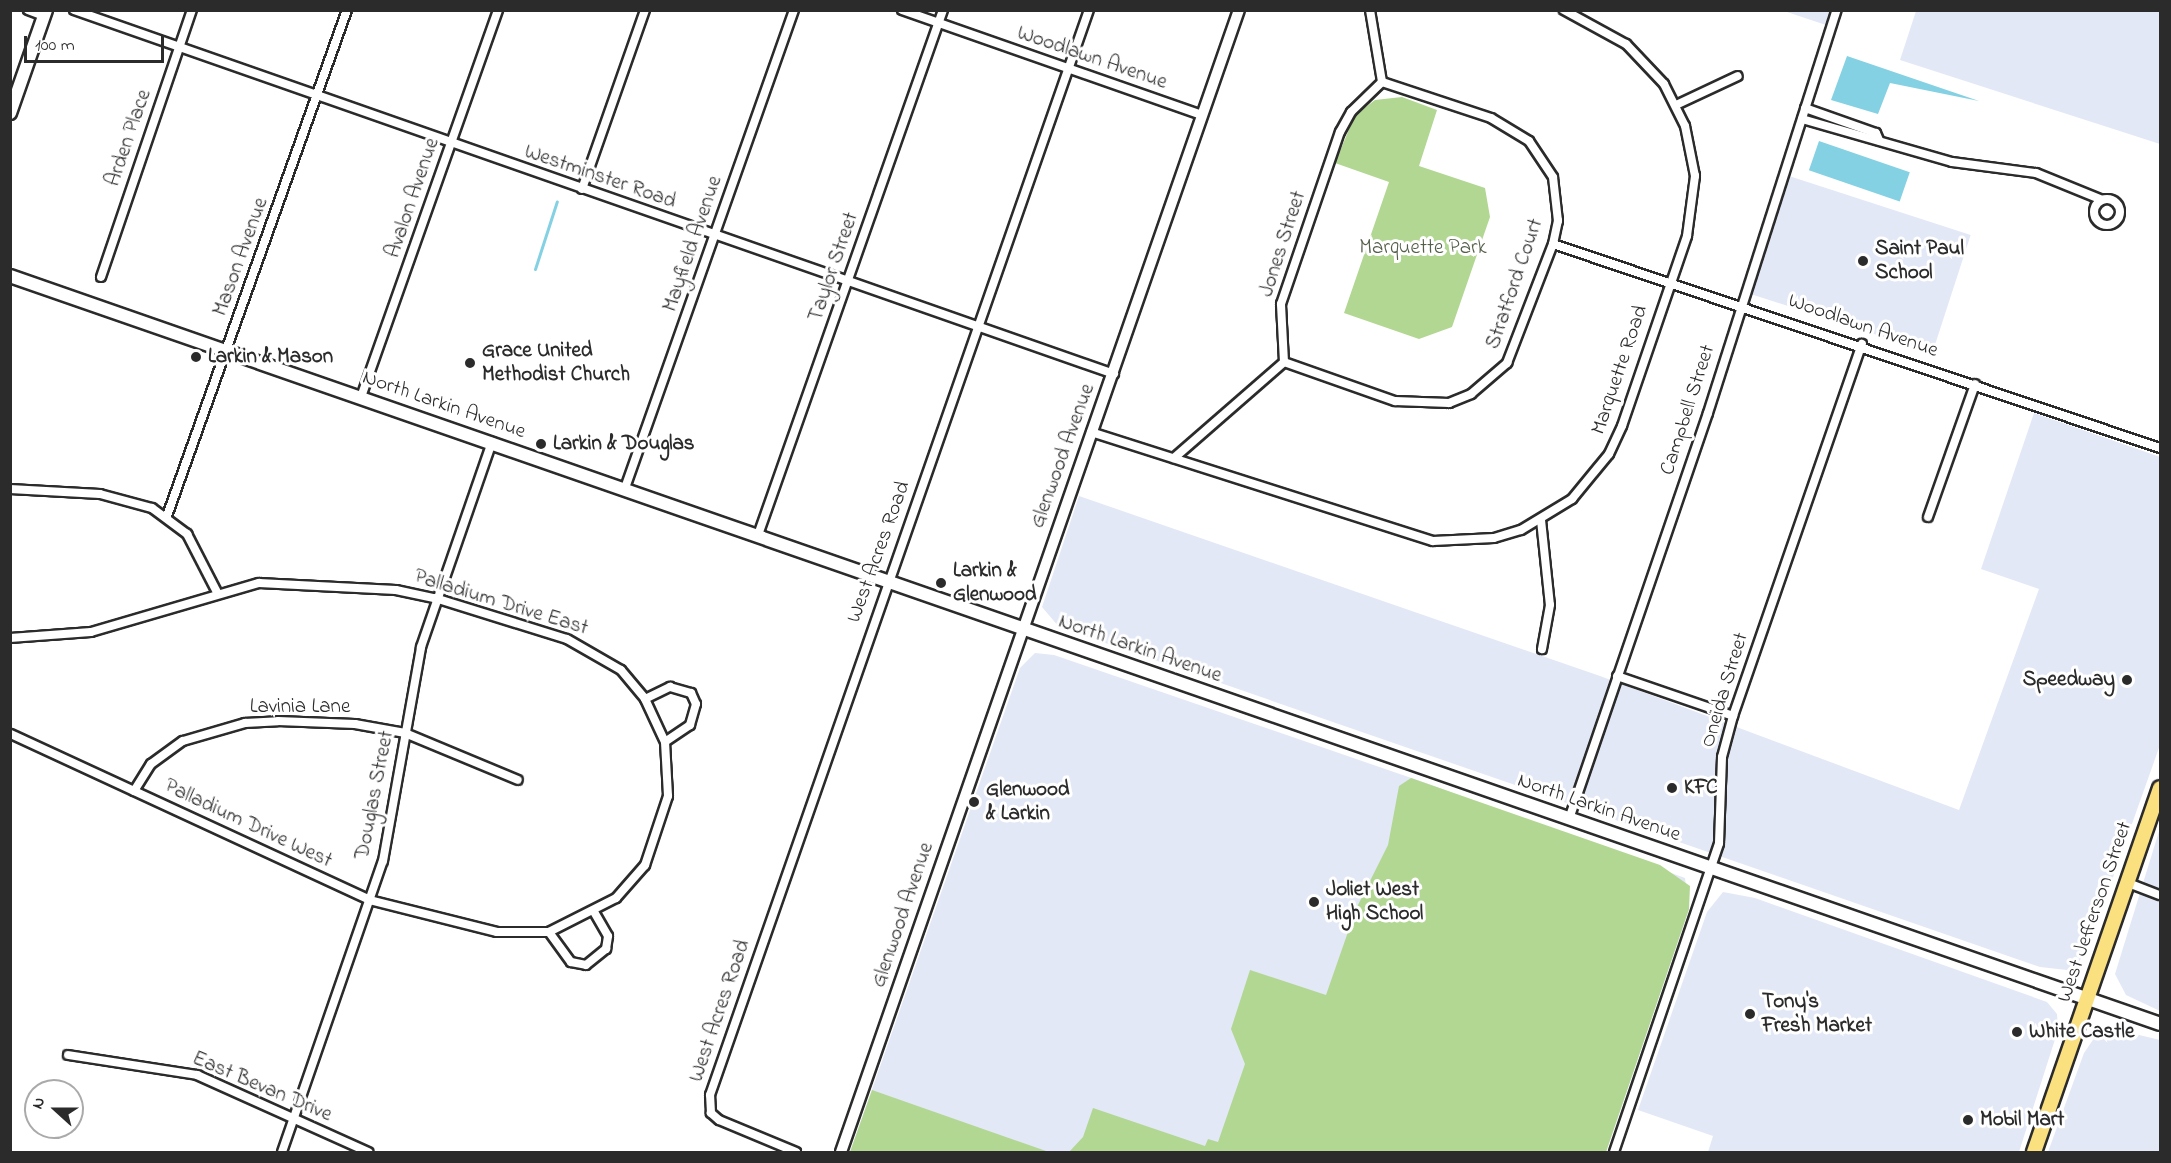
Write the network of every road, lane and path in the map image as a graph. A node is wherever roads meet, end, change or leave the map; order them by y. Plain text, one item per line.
1 (28, 10) edge
2 (74, 10) edge
3 (192, 10) edge
4 (347, 10) edge
5 (498, 10) edge
6 (645, 10) edge
7 (794, 10) edge
8 (902, 10) edge
9 (943, 10) edge
10 (1089, 10) edge
11 (1239, 10) edge
12 (1370, 10) edge
13 (1564, 10) edge
14 (1837, 10) edge
15 (45, 13) edge
16 (939, 23) junction
17 (179, 49) junction
18 (1069, 69) junction
19 (1738, 76) dead end
20 (1382, 82) junction
21 (317, 97) junction
22 (1676, 105) junction
23 (1805, 108) junction
24 (10, 113) edge
25 (1202, 115) junction
26 (1802, 118) junction
27 (1879, 140) junction
28 (451, 144) junction
29 (582, 189) junction
30 (2102, 200) dead end
31 (715, 236) junction
32 (1553, 244) junction
33 (10, 276) edge
34 (101, 278) dead end
35 (848, 281) junction
36 (1668, 286) junction
37 (1741, 308) junction
38 (978, 328) junction
39 (1862, 344) junction
40 (227, 351) junction
41 (1284, 362) junction
42 (1114, 374) junction
43 (1975, 384) junction
44 (361, 397) junction
45 (1091, 432) junction
46 (492, 442) junction
47 (2160, 448) edge
48 (1174, 458) junction
49 (10, 489) edge
50 (625, 489) junction
51 (167, 516) junction
52 (1928, 517) dead end
53 (1541, 520) junction
54 (758, 535) junction
55 (888, 580) junction
56 (217, 591) junction
57 (435, 598) junction
58 (1023, 628) junction
59 (10, 638) edge
60 (1542, 649) dead end
61 (1617, 676) junction
62 (645, 699) junction
63 (1732, 716) junction
64 (10, 734) edge
65 (405, 734) junction
66 (665, 742) junction
67 (518, 780) dead end
68 (2160, 788) edge
69 (134, 791) junction
70 (1569, 819) junction
71 (655, 845) joint
72 (1712, 868) junction
73 (2128, 883) junction
74 (2160, 895) edge
75 (370, 900) junction
76 (594, 912) junction
77 (549, 932) junction
78 (2088, 997) junction
79 (2160, 1024) edge
80 (68, 1055) dead end
81 (294, 1117) junction
82 (282, 1152) edge
83 (368, 1152) edge
84 (796, 1152) edge
85 (841, 1152) edge
86 (1614, 1152) edge
87 (2034, 1152) edge

1 - 15 street
2 - 17 street, Westminster Road
3 - 17 street, Arden Place
4 - 21 street, Mason Avenue
5 - 28 street, Avalon Avenue
6 - 29 street
7 - 31 street, Mayfield Avenue
8 - 16 street, Woodlawn Avenue
9 - 16 street, Taylor Street
10 - 18 street, West Acres Road
11 - 25 street, Glenwood Avenue
12 - 20 street
13 - 22 street, Marquette Road
14 - 23 street, Campbell Street
15 - 24 main road
16 - 18 street, Woodlawn Avenue
16 - 35 street, Taylor Street
17 - 21 street, Westminster Road
17 - 34 street, Arden Place
18 - 25 street, Woodlawn Avenue
18 - 38 street, West Acres Road
19 - 22 street
20 - 32 street, Stratford Court
20 - 41 street, Jones Street
21 - 28 street, Westminster Road
21 - 40 street, Mason Avenue
22 - 36 street, Marquette Road
23 - 26 street, Campbell Street
23 - 27 street
25 - 42 street, Glenwood Avenue
26 - 27 street
26 - 37 street, Campbell Street
27 - 30 street
28 - 29 street, Westminster Road
28 - 44 street, Avalon Avenue
29 - 31 street, Westminster Road
31 - 35 street, Westminster Road
31 - 50 street, Mayfield Avenue
32 - 36 street, Woodlawn Avenue
32 - 41 street, Stratford Court
33 - 40 main road, North Larkin Avenue
35 - 38 street, Westminster Road
35 - 54 street, Taylor Street
36 - 37 street, Woodlawn Avenue
36 - 53 street, Marquette Road
37 - 39 street, Woodlawn Avenue
37 - 61 street, Campbell Street
38 - 42 street, Westminster Road
38 - 55 street, West Acres Road
39 - 43 street, Woodlawn Avenue
39 - 63 street, Oneida Street
40 - 44 main road, North Larkin Avenue
40 - 51 street, Mason Avenue
41 - 48 street
42 - 45 street, Glenwood Avenue
43 - 47 street, Woodlawn Avenue
43 - 52 street
44 - 46 main road, North Larkin Avenue
45 - 48 street, Marquette Road
45 - 58 street, Glenwood Avenue
46 - 50 main road, North Larkin Avenue
46 - 57 street, Douglas Street
48 - 53 street, Marquette Road
49 - 51 street
50 - 54 main road, North Larkin Avenue
51 - 56 street
53 - 60 street
54 - 55 main road, North Larkin Avenue
55 - 58 main road, North Larkin Avenue
55 - 84 street, West Acres Road
56 - 57 street, Palladium Drive East
56 - 59 street, Palladium Drive East
57 - 62 street, Palladium Drive East
57 - 65 street, Douglas Street
58 - 70 main road, North Larkin Avenue
58 - 85 street, Glenwood Avenue
61 - 63 street
61 - 70 street, Campbell Street
62 - 66 street, Palladium Drive East
62 - 66 street
63 - 72 street, Oneida Street
64 - 69 street, Palladium Drive West
65 - 67 street, Lavinia Lane
65 - 69 street, Lavinia Lane
65 - 75 street, Douglas Street
66 - 71 street, Palladium Drive East
68 - 73 main road, West Jefferson Street
69 - 75 street, Palladium Drive West
70 - 72 main road, North Larkin Avenue
71 - 76 street, Palladium Drive West
72 - 78 main road, North Larkin Avenue
72 - 86 street, Oneida Street
73 - 74 street
73 - 78 main road, West Jefferson Street
75 - 77 street, Palladium Drive West
75 - 81 street, Douglas Street
76 - 77 street, Palladium Drive West
76 - 77 street
78 - 79 main road, North Larkin Avenue
78 - 87 main road, West Jefferson Street
80 - 81 street, East Bevan Drive
81 - 82 street, Douglas Street
81 - 83 street, East Bevan Drive

